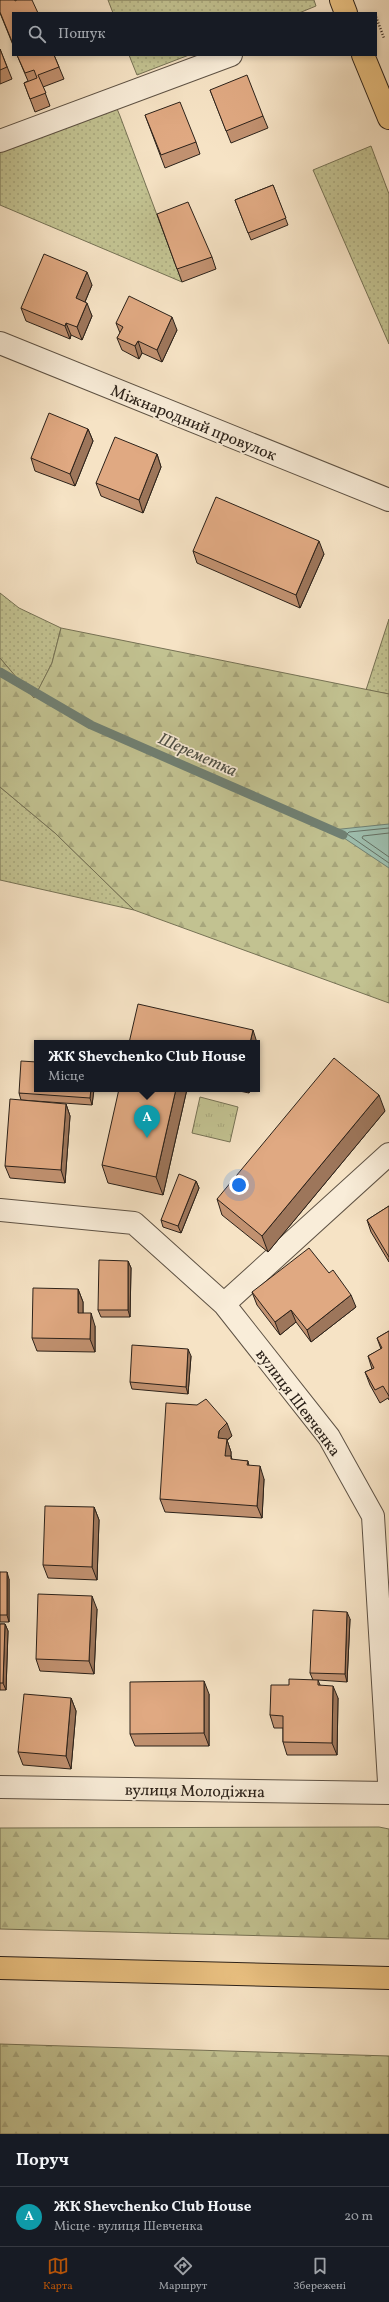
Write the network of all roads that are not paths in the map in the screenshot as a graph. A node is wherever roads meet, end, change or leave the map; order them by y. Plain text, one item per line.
1 (228, 56) edge
2 (363, 56) edge
3 (389, 118) edge
4 (0, 141) edge
5 (0, 343) edge
6 (389, 500) edge
7 (389, 1154) edge
8 (0, 1210) edge
9 (224, 1304) junction
10 (389, 1782) edge
11 (0, 1787) edge
12 (389, 1793) edge
13 (0, 1968) edge
14 (389, 1978) edge

1 - 4 street
2 - 3 main road
5 - 6 street, Міжнародний провулок
7 - 9 street
8 - 9 street, вулиця Шевченка
9 - 10 street, вулиця Шевченка
11 - 12 street, вулиця Молодіжна
13 - 14 main road

